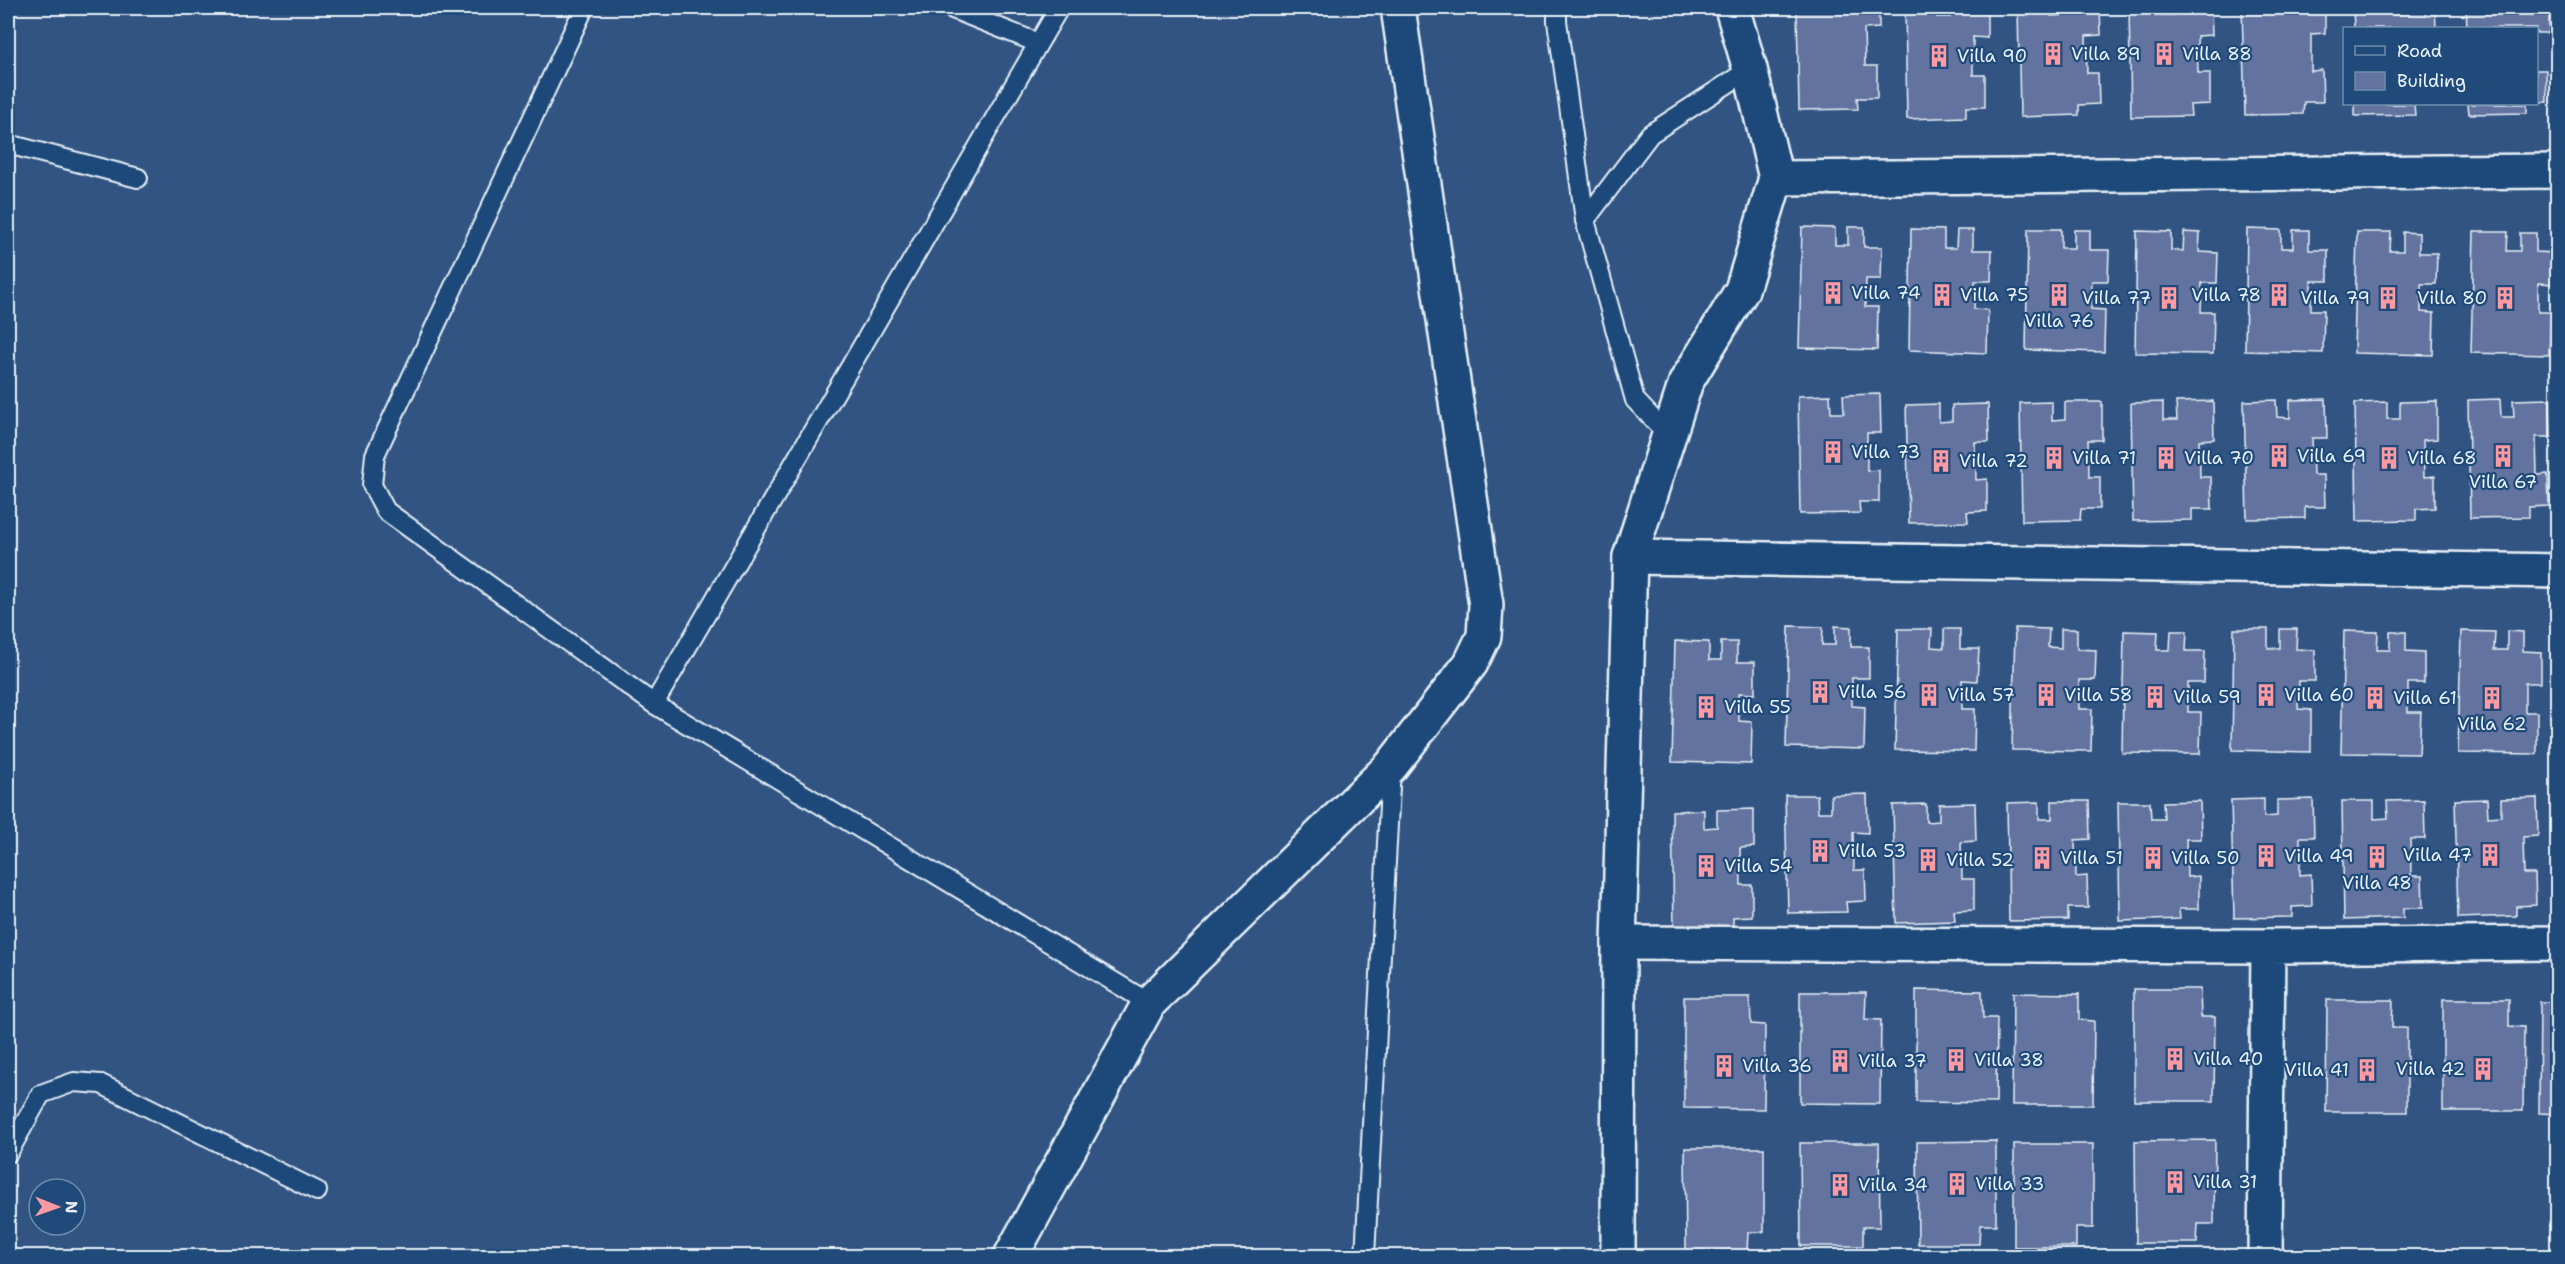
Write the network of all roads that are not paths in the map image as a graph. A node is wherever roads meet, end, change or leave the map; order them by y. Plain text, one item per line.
1 (584, 8) edge
2 (950, 8) edge
3 (1059, 8) edge
4 (1398, 8) edge
5 (1557, 8) edge
6 (1731, 8) edge
7 (1038, 43) junction
8 (1750, 69) junction
9 (8, 144) edge
10 (2558, 171) edge
11 (138, 178) dead end
12 (1776, 178) junction
13 (1585, 220) junction
14 (1669, 436) junction
15 (1630, 557) junction
16 (2558, 571) edge
17 (654, 704) junction
18 (1391, 766) junction
19 (1619, 943) junction
20 (2558, 943) edge
21 (2268, 946) junction
22 (1149, 1003) junction
23 (8, 1153) edge
24 (317, 1191) dead end
25 (1011, 1257) edge
26 (1365, 1257) edge
27 (1618, 1257) edge
28 (2265, 1257) edge

1 - 17 lane
2 - 7 lane
3 - 7 lane
4 - 18 street
5 - 13 lane
6 - 8 street
7 - 17 lane
8 - 12 street
8 - 13 lane
9 - 11 lane
10 - 12 street
12 - 14 street
13 - 14 lane
14 - 15 street
15 - 16 street
15 - 19 street
17 - 22 lane
18 - 22 street
18 - 26 lane
19 - 21 street
19 - 27 street
20 - 21 street
21 - 28 street
22 - 25 street
23 - 24 lane

